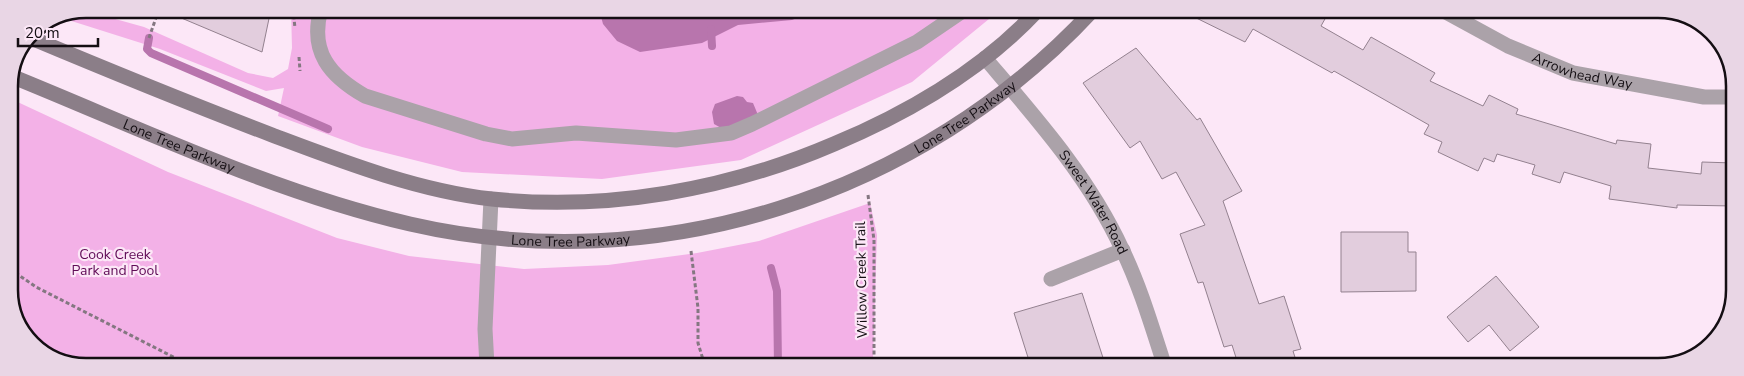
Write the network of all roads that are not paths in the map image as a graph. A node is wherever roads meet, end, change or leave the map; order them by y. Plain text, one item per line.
1 (320, 18) edge
2 (952, 18) edge
3 (1029, 18) edge
4 (1085, 18) edge
5 (1457, 18) edge
6 (35, 40) edge
7 (985, 58) junction
8 (18, 79) edge
9 (1010, 87) junction
10 (1726, 97) edge
11 (491, 199) junction
12 (489, 238) junction
13 (1123, 250) junction
14 (1051, 279) dead end
15 (486, 358) edge
16 (1162, 358) edge

1 - 2 street
3 - 7 street
4 - 9 street, Lone Tree Parkway
5 - 10 street, Arrowhead Way
6 - 11 street
7 - 9 street, Sweet Water Road
7 - 11 street
8 - 12 street, Lone Tree Parkway
9 - 12 street, Lone Tree Parkway
9 - 13 street, Sweet Water Road
11 - 12 street
12 - 15 street
13 - 14 street
13 - 16 street, Sweet Water Road

